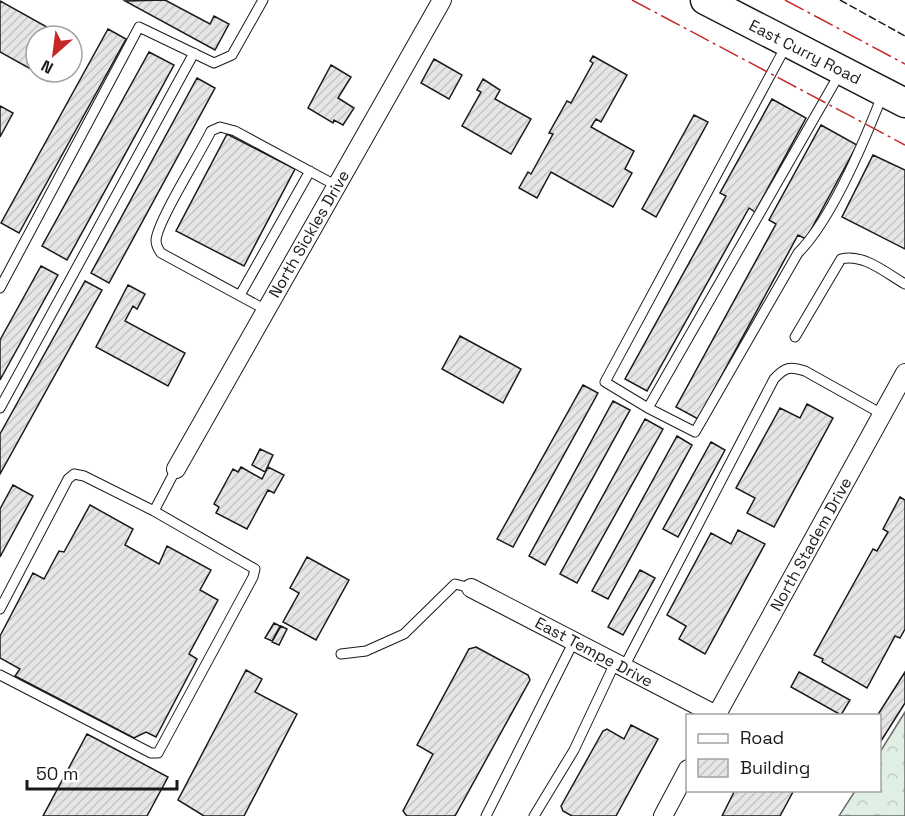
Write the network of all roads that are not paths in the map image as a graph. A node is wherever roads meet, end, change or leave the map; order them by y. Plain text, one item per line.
1 (263, 0) edge
2 (442, 0) edge
3 (705, 0) edge
4 (788, 43) junction
5 (194, 53) junction
6 (841, 71) junction
7 (894, 98) edge
8 (310, 171) junction
9 (337, 186) junction
10 (905, 284) edge
11 (0, 288) edge
12 (240, 296) junction
13 (266, 310) junction
14 (795, 337) dead end
15 (905, 373) edge
16 (0, 408) edge
17 (648, 408) junction
18 (882, 414) junction
19 (176, 469) joint
20 (154, 511) junction
21 (471, 588) joint
22 (0, 609) edge
23 (574, 641) junction
24 (341, 654) dead end
25 (619, 665) junction
26 (0, 675) edge
27 (714, 714) edge
28 (717, 714) edge
29 (686, 771) edge
30 (486, 816) edge
31 (534, 816) edge
32 (663, 816) edge

1 - 5 lane
2 - 9 street, North Sickles Drive
3 - 4 main road, East Curry Road
4 - 6 main road, East Curry Road
4 - 17 lane
5 - 11 lane
5 - 16 lane
6 - 7 main road, East Curry Road
6 - 17 lane
7 - 17 lane
8 - 9 lane
8 - 12 lane
8 - 12 lane
9 - 13 street, North Sickles Drive
10 - 14 lane
12 - 13 lane
13 - 19 street, North Sickles Drive
15 - 18 street, North Stadem Drive
18 - 25 lane
18 - 28 street, North Stadem Drive
19 - 20 lane
20 - 22 lane
20 - 26 lane
21 - 23 street, East Tempe Drive
21 - 24 lane
23 - 25 street, East Tempe Drive
23 - 30 lane
25 - 27 street, East Tempe Drive
25 - 31 lane
29 - 32 street

